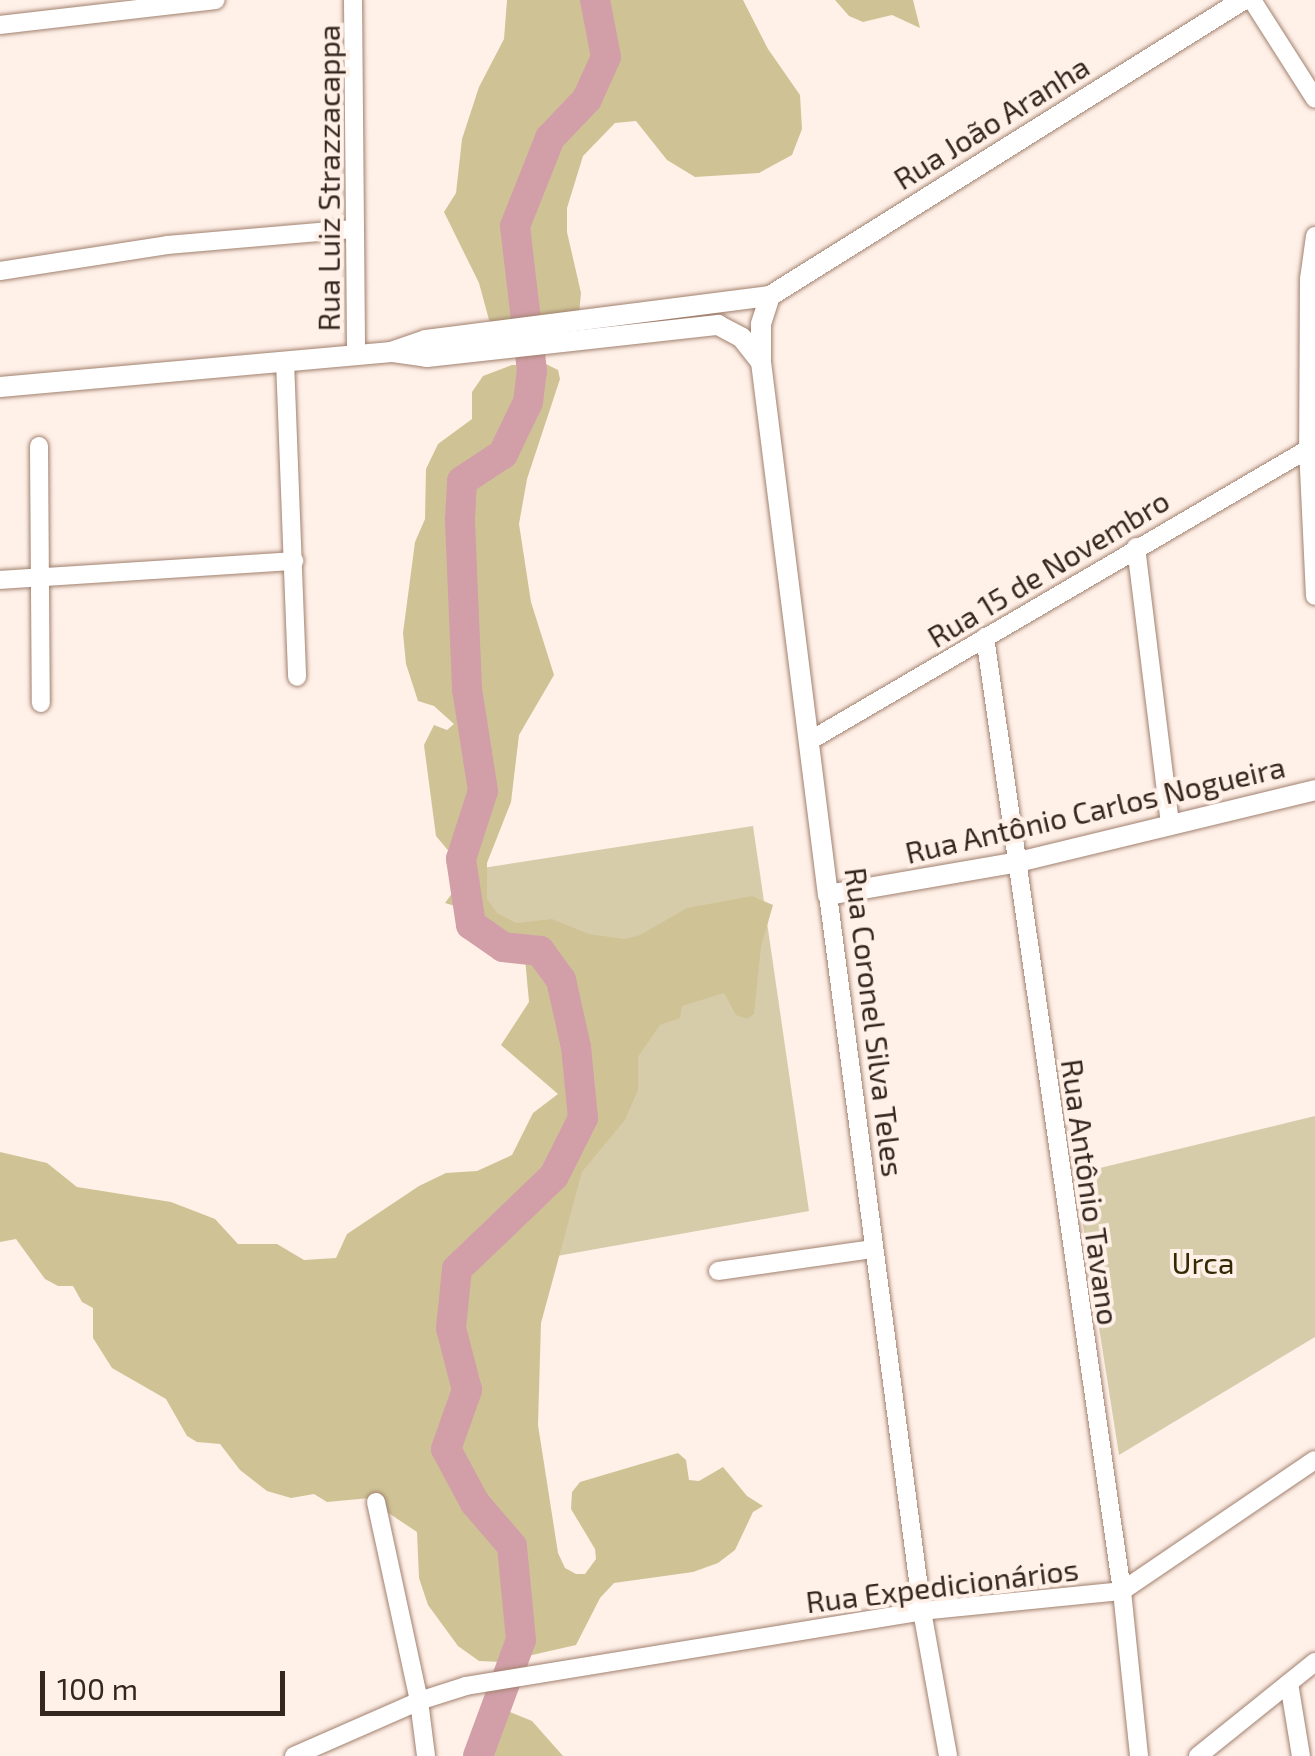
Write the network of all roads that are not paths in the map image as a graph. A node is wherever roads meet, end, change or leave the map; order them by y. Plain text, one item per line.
1 (216, 0) edge
2 (353, 0) edge
3 (1244, 0) edge
4 (1252, 0) edge
5 (0, 26) edge
6 (1315, 98) edge
7 (353, 229) junction
8 (1315, 236) edge
9 (0, 271) edge
10 (770, 296) junction
11 (544, 336) junction
12 (356, 356) junction
13 (285, 361) junction
14 (760, 362) junction
15 (0, 387) edge
16 (39, 446) dead end
17 (1312, 446) edge
18 (1136, 547) junction
19 (294, 560) junction
20 (40, 577) junction
21 (0, 580) edge
22 (1315, 596) edge
23 (984, 636) junction
24 (297, 677) dead end
25 (42, 704) dead end
26 (812, 740) junction
27 (1315, 790) edge
28 (1170, 825) junction
29 (1014, 864) junction
30 (828, 895) junction
31 (874, 1249) junction
32 (718, 1271) dead end
33 (1315, 1460) edge
34 (376, 1502) dead end
35 (1122, 1591) junction
36 (922, 1610) junction
37 (1315, 1662) edge
38 (1288, 1683) junction
39 (419, 1701) junction
40 (294, 1756) edge
41 (426, 1756) edge
42 (948, 1756) edge
43 (1139, 1756) edge
44 (1198, 1756) edge
45 (1301, 1756) edge

1 - 5 street
2 - 7 street, Rua Luiz Strazzacappa
3 - 10 main road, Rua João Aranha
4 - 6 street
7 - 9 street
7 - 12 street, Rua Luiz Strazzacappa
8 - 17 street
10 - 11 main road
10 - 14 main road, Rua Coronel Silva Teles
11 - 12 main road
11 - 14 main road
12 - 13 main road
13 - 15 main road
13 - 19 street
14 - 26 main road, Rua Coronel Silva Teles
16 - 20 street
17 - 18 street, Rua 15 de Novembro
17 - 22 street
18 - 23 street, Rua 15 de Novembro
18 - 28 street
19 - 20 street
19 - 24 street
20 - 21 street
20 - 25 street
23 - 26 street, Rua 15 de Novembro
23 - 29 street, Rua Antônio Tavano
26 - 30 main road, Rua Coronel Silva Teles
27 - 28 main road, Rua Antônio Carlos Nogueira
28 - 29 main road, Rua Antônio Carlos Nogueira
29 - 30 main road, Rua Antônio Carlos Nogueira
29 - 35 street, Rua Antônio Tavano
30 - 31 street, Rua Coronel Silva Teles
31 - 32 street
31 - 36 street, Rua Coronel Silva Teles
33 - 35 street, Rua Expedicionários
34 - 39 street
35 - 36 street, Rua Expedicionários
35 - 43 street, Rua Antônio Tavano
36 - 39 street, Rua Expedicionários
36 - 42 street, Rua Coronel Silva Teles
37 - 38 street
38 - 44 street
38 - 45 street
39 - 40 street, Rua Expedicionários
39 - 41 street

